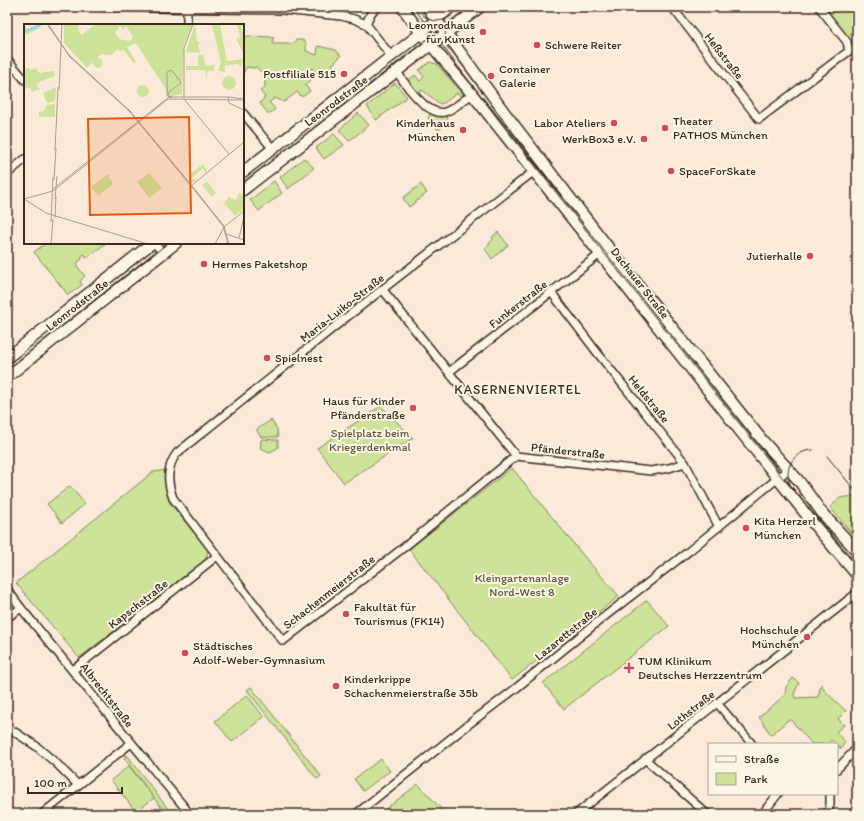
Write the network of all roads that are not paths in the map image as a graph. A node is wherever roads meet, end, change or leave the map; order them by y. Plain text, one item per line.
1 (102, 7) edge
2 (142, 7) edge
3 (377, 7) edge
4 (402, 7) edge
5 (426, 7) edge
6 (451, 7) edge
7 (480, 7) edge
8 (672, 7) edge
9 (819, 7) edge
10 (187, 8) junction
11 (235, 8) edge
12 (436, 20) junction
13 (187, 24) edge
14 (366, 24) junction
15 (421, 33) junction
16 (446, 34) junction
17 (431, 46) junction
18 (391, 56) junction
19 (7, 59) edge
20 (397, 72) junction
21 (24, 79) edge
22 (472, 94) junction
23 (244, 114) edge
24 (273, 149) junction
25 (24, 160) edge
26 (244, 171) edge
27 (533, 172) junction
28 (7, 174) edge
29 (244, 189) edge
30 (152, 244) edge
31 (154, 244) edge
32 (175, 244) edge
33 (163, 253) junction
34 (600, 254) junction
35 (383, 290) junction
36 (551, 292) junction
37 (7, 358) edge
38 (449, 372) junction
39 (7, 377) edge
40 (516, 456) junction
41 (685, 463) junction
42 (170, 466) joint
43 (789, 469) junction
44 (778, 478) junction
45 (718, 527) junction
46 (857, 551) edge
47 (217, 556) junction
48 (857, 575) edge
49 (7, 589) edge
50 (857, 593) edge
51 (21, 608) junction
52 (7, 618) edge
53 (73, 670) junction
54 (717, 703) junction
55 (7, 727) edge
56 (131, 743) junction
57 (751, 743) edge
58 (857, 748) edge
59 (645, 760) junction
60 (838, 767) edge
61 (78, 785) junction
62 (777, 795) edge
63 (830, 795) edge
64 (42, 814) edge
65 (190, 814) edge
66 (356, 814) edge
67 (576, 814) edge
68 (707, 814) edge
69 (762, 814) edge
70 (827, 814) edge

1 - 2 street
2 - 10 street
3 - 14 street
4 - 15 main road, Dachauer Straße
5 - 12 main road, Dachauer Straße
6 - 12 main road, Leonrodstraße
7 - 16 main road, Leonrodstraße
8 - 9 street, Heßstraße
10 - 11 street
10 - 13 street
11 - 14 street
12 - 15 main road, Leonrodstraße
12 - 16 main road, Dachauer Straße
14 - 18 street
15 - 17 main road, Dachauer Straße
15 - 18 main road, Leonrodstraße
16 - 17 main road, Leonrodstraße
16 - 43 main road, Dachauer Straße
17 - 20 main road, Leonrodstraße
17 - 22 main road, Dachauer Straße
18 - 24 main road, Leonrodstraße
19 - 21 street
20 - 22 street
20 - 29 main road, Leonrodstraße
22 - 27 main road, Dachauer Straße
23 - 24 street
24 - 26 main road, Leonrodstraße
25 - 28 street
27 - 34 main road, Dachauer Straße
27 - 35 street, Maria-Luiko-Straße
30 - 37 main road, Leonrodstraße
31 - 33 street, Leonrodstraße
32 - 33 main road, Leonrodstraße
33 - 39 main road, Leonrodstraße
34 - 36 street, Funkerstraße
34 - 44 main road, Dachauer Straße
35 - 38 street, Pfänderstraße
35 - 42 street, Maria-Luiko-Straße
36 - 38 street, Funkerstraße
36 - 41 street, Heldstraße
38 - 40 street, Pfänderstraße
40 - 41 street, Pfänderstraße
40 - 47 street, Schachenmeierstraße
41 - 45 street, Heldstraße
42 - 47 street, Schachenmeierstraße
43 - 44 street, Lazarettstraße
43 - 46 main road, Dachauer Straße
44 - 45 street, Lazarettstraße
44 - 48 main road, Dachauer Straße
45 - 66 street, Lazarettstraße
47 - 53 street, Kapschstraße
49 - 51 street, Albrechtstraße
50 - 54 street, Lothstraße
51 - 52 street
51 - 53 street, Albrechtstraße
53 - 56 street, Albrechtstraße
54 - 57 street
54 - 59 street, Lothstraße
55 - 61 street
56 - 61 street
56 - 65 street, Albrechtstraße
58 - 60 street
59 - 67 street, Lothstraße
59 - 68 street
61 - 64 street
62 - 69 street
63 - 70 street

